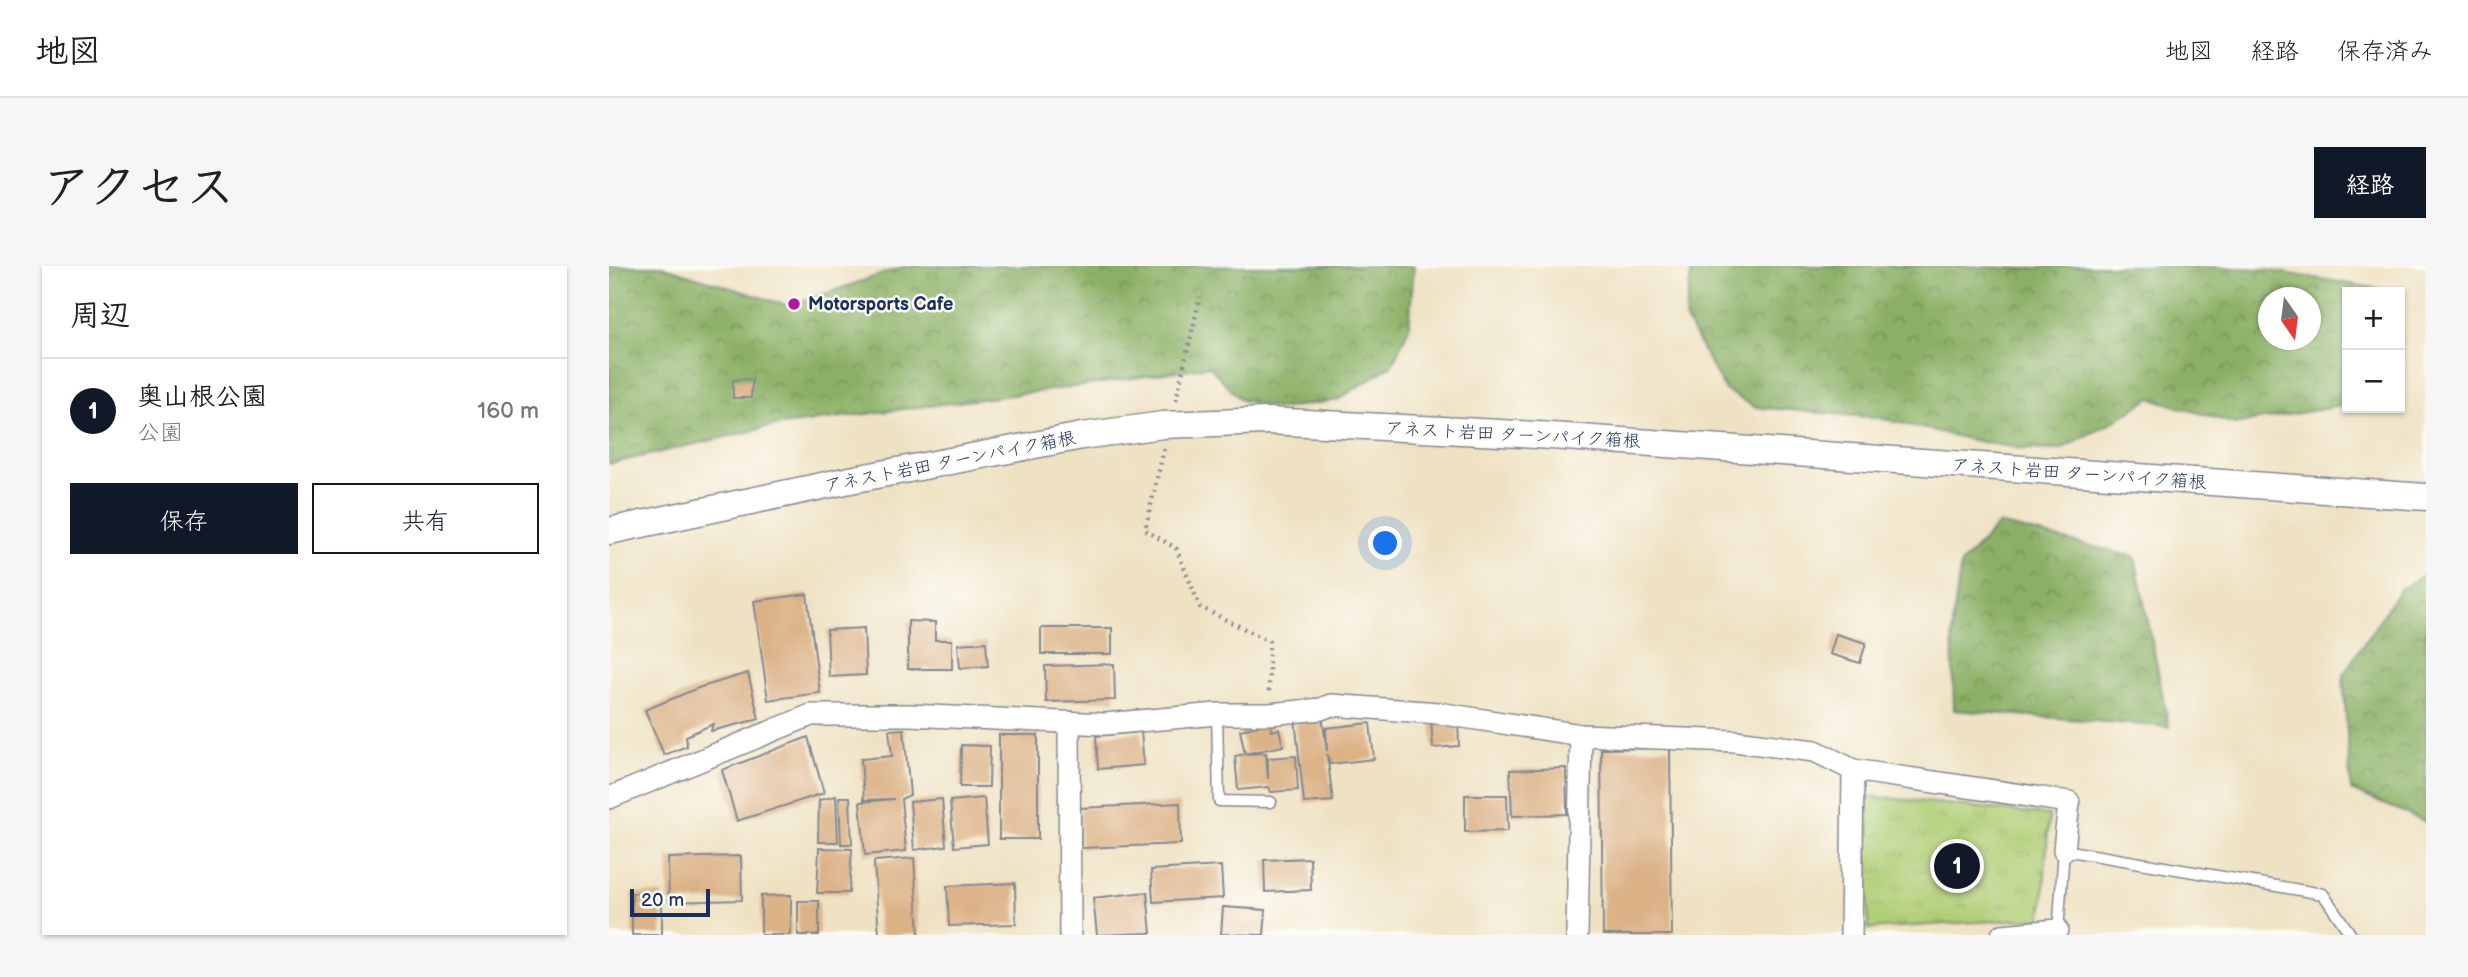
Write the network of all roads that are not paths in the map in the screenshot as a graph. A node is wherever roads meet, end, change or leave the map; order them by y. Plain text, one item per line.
1 (2426, 497) edge
2 (609, 531) edge
3 (1217, 714) junction
4 (1069, 722) junction
5 (1581, 735) junction
6 (1853, 771) junction
7 (609, 798) edge
8 (1271, 802) dead end
9 (2064, 850) junction
10 (2058, 933) edge
11 (1070, 935) edge
12 (1577, 935) edge
13 (1851, 935) edge
14 (2002, 935) edge
15 (2351, 935) edge

1 - 2 street, アネスト岩田 ターンパイク箱根, bridge
3 - 4 street
3 - 5 street
3 - 8 lane
4 - 7 street
4 - 11 street
5 - 6 street
5 - 12 street
6 - 9 street
6 - 13 street
9 - 10 lane
9 - 15 lane
10 - 14 street

